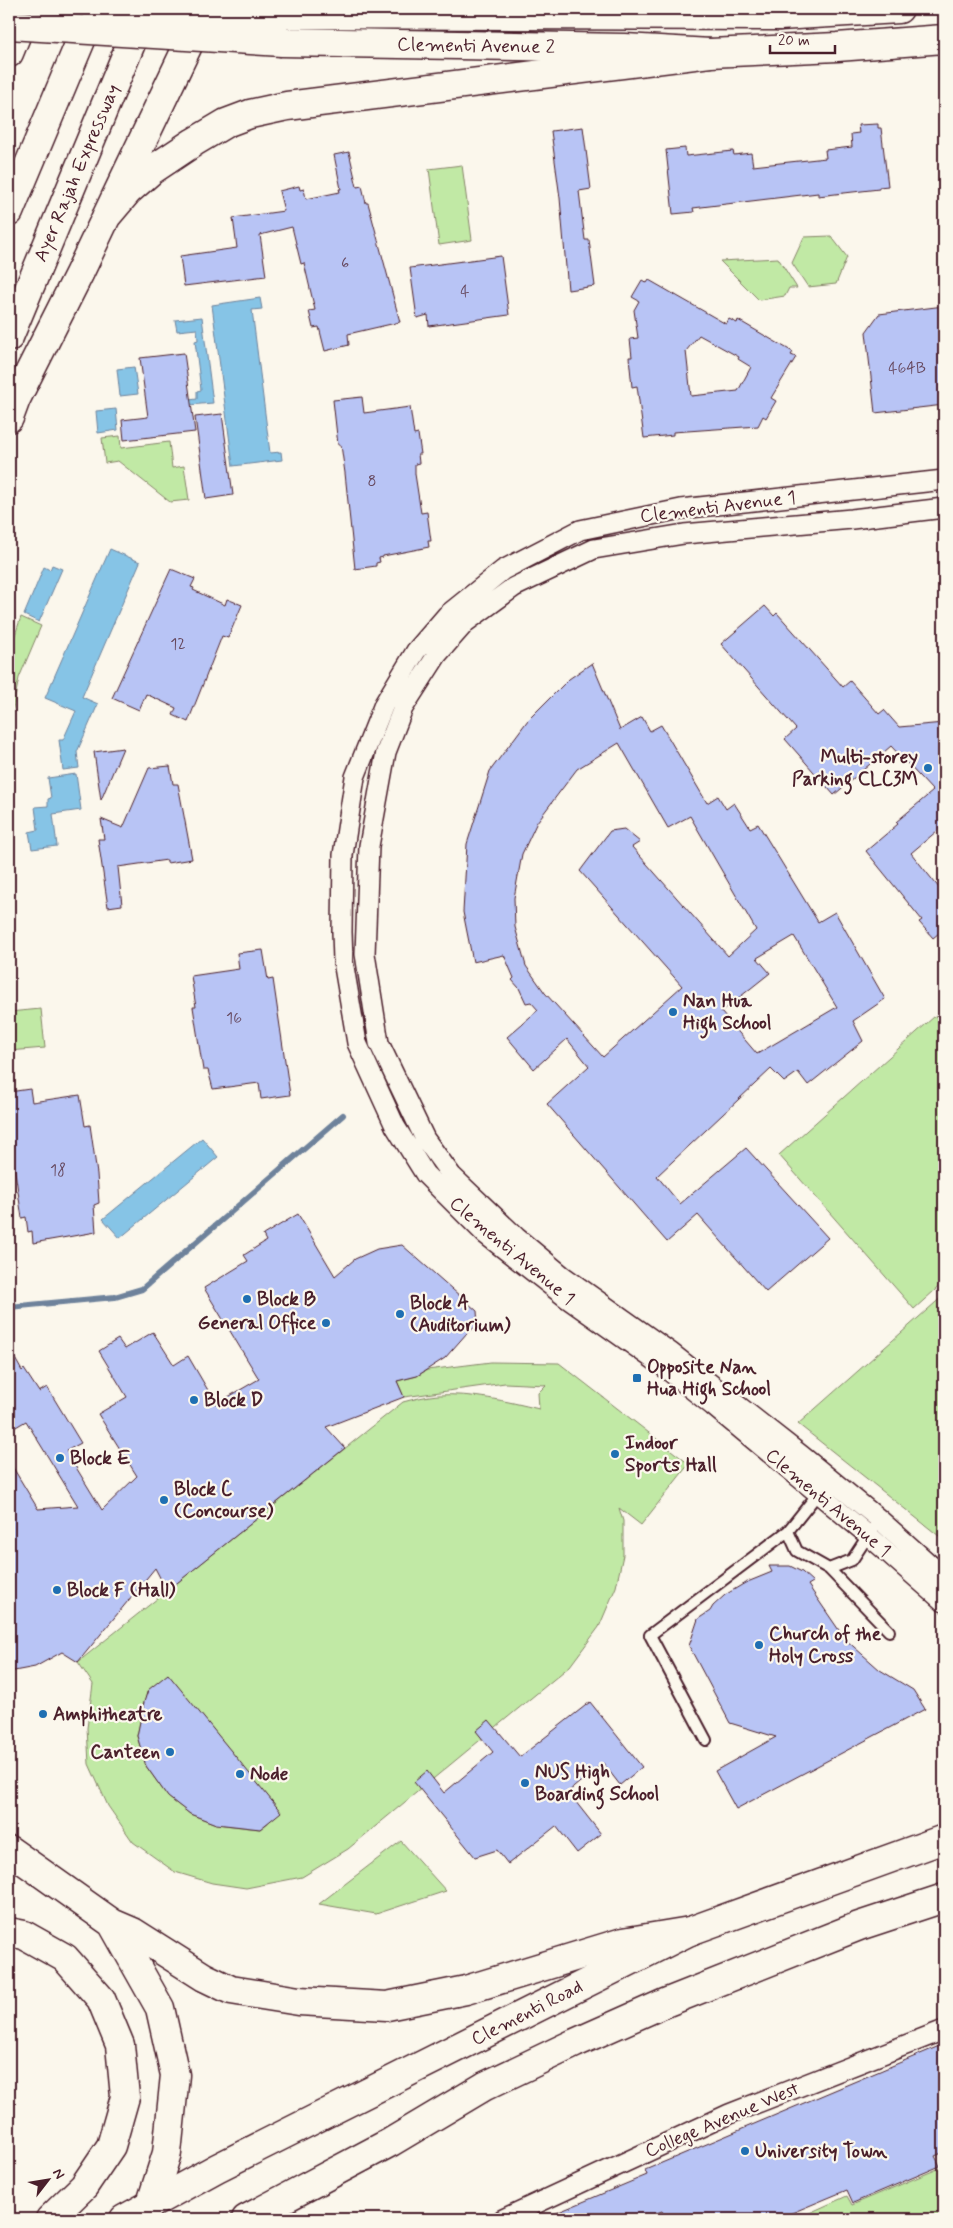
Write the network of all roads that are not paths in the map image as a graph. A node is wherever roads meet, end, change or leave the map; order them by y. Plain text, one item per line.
1 (27, 9) edge
2 (95, 9) edge
3 (146, 9) edge
4 (206, 9) edge
5 (743, 9) edge
6 (899, 9) edge
7 (779, 16) junction
8 (9, 24) edge
9 (944, 39) edge
10 (9, 53) edge
11 (710, 53) junction
12 (9, 212) edge
13 (106, 218) junction
14 (9, 337) edge
15 (9, 418) edge
16 (944, 480) edge
17 (944, 508) edge
18 (343, 898) junction
19 (366, 900) junction
20 (399, 1133) junction
21 (425, 1139) junction
22 (564, 1276) junction
23 (568, 1299) junction
24 (829, 1478) junction
25 (818, 1494) junction
26 (879, 1519) junction
27 (788, 1531) junction
28 (868, 1535) junction
29 (830, 1570) junction
30 (944, 1577) edge
31 (944, 1602) edge
32 (889, 1631) dead end
33 (706, 1740) dead end
34 (944, 1839) edge
35 (9, 1850) edge
36 (944, 1898) edge
37 (112, 1923) junction
38 (690, 1931) junction
39 (9, 1932) edge
40 (944, 2030) edge
41 (146, 2211) edge
42 (50, 2219) edge
43 (124, 2219) edge
44 (246, 2219) edge
45 (503, 2219) edge

1 - 10 main road
2 - 7 main road, Clementi Avenue 2, bridge
2 - 12 main road
3 - 14 main road, Ayer Rajah Expressway
4 - 13 main road
5 - 7 main road
6 - 7 main road, Clementi Avenue 2
8 - 11 main road, Clementi Avenue 2, bridge
9 - 11 main road, Clementi Avenue 2
11 - 13 main road
13 - 15 main road
16 - 18 street, Clementi Avenue 1
17 - 19 street, Clementi Avenue 1
18 - 19 street
18 - 20 street, Clementi Avenue 1
19 - 21 street, Clementi Avenue 1
20 - 21 lane
20 - 23 street, Clementi Avenue 1
21 - 22 street, Clementi Avenue 1
22 - 23 street
22 - 24 street, Clementi Avenue 1
23 - 25 street, Clementi Avenue 1
24 - 25 lane
24 - 26 street, Clementi Avenue 1
25 - 27 lane
25 - 28 street, Clementi Avenue 1
26 - 28 lane
26 - 30 street, Clementi Avenue 1
27 - 29 lane
27 - 33 lane
28 - 29 lane
28 - 31 street, Clementi Avenue 1
29 - 32 lane
34 - 38 main road, Clementi Road
35 - 37 main road
36 - 44 main road
37 - 38 main road
37 - 41 main road
38 - 41 main road, Clementi Road
39 - 42 main road
40 - 45 street, College Avenue West
41 - 43 main road, Clementi Road

